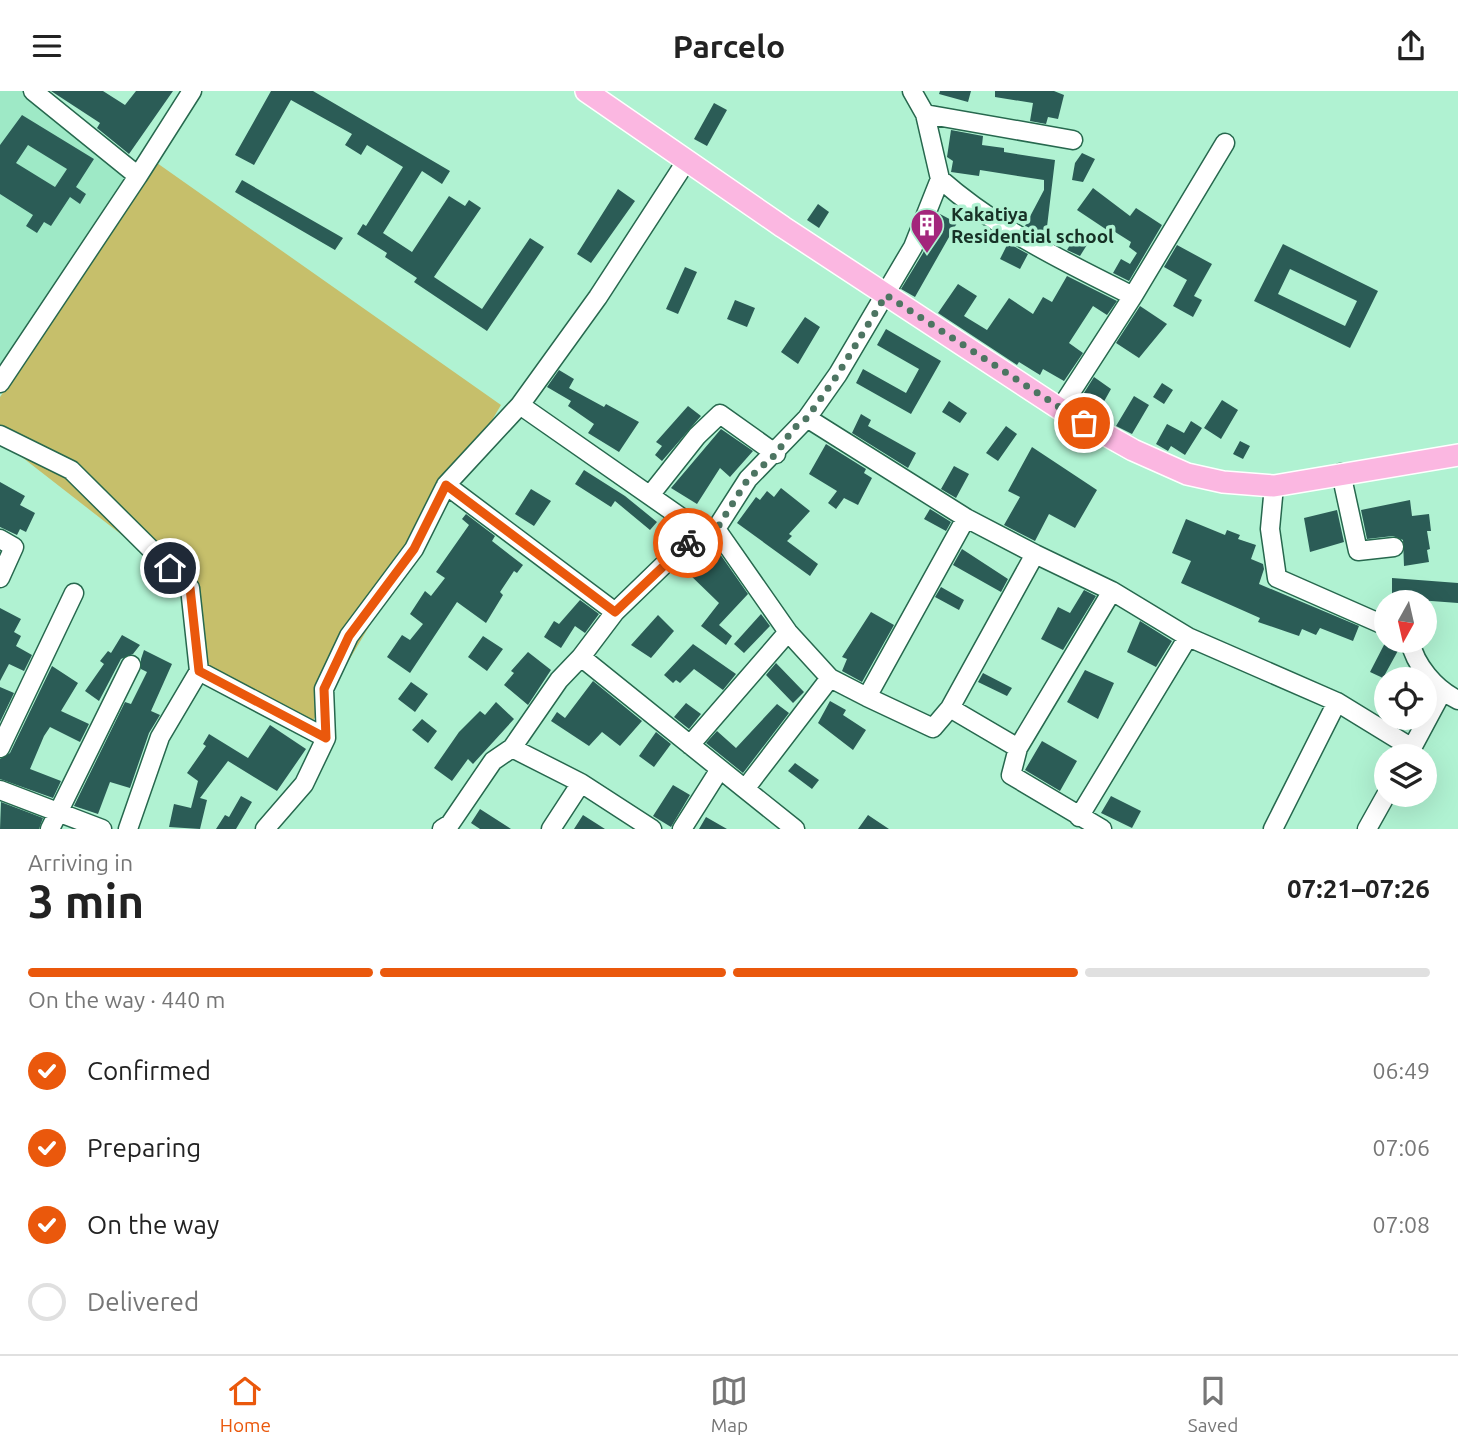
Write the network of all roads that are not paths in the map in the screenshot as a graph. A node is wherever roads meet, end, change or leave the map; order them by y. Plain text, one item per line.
1 (33, 91) edge
2 (192, 91) edge
3 (586, 91) edge
4 (912, 91) edge
5 (52, 97) edge
6 (925, 114) junction
7 (1073, 140) dead end
8 (1225, 143) dead end
9 (687, 160) junction
10 (138, 176) junction
11 (940, 179) junction
12 (886, 295) junction
13 (1133, 296) junction
14 (0, 383) edge
15 (520, 405) junction
16 (1060, 409) junction
17 (807, 418) junction
18 (0, 435) edge
19 (776, 454) junction
20 (1458, 455) edge
21 (1458, 467) edge
22 (1341, 473) junction
23 (446, 485) junction
24 (1274, 486) junction
25 (651, 494) junction
26 (966, 518) junction
27 (709, 531) junction
28 (0, 539) edge
29 (1394, 547) dead end
30 (1035, 554) junction
31 (0, 578) edge
32 (1112, 591) junction
33 (74, 593) dead end
34 (615, 612) junction
35 (1374, 621) edge
36 (788, 632) junction
37 (1188, 637) junction
38 (1415, 653) edge
39 (581, 657) junction
40 (131, 665) dead end
41 (199, 671) junction
42 (830, 678) junction
43 (1450, 696) edge
44 (867, 697) junction
45 (1337, 702) junction
46 (950, 708) junction
47 (326, 738) junction
48 (1398, 744) edge
49 (1416, 744) edge
50 (690, 745) junction
51 (0, 748) edge
52 (512, 748) junction
53 (1018, 748) junction
54 (720, 769) junction
55 (581, 783) junction
56 (745, 789) junction
57 (0, 790) edge
58 (1379, 807) edge
59 (1079, 817) junction
60 (54, 821) edge
61 (102, 829) edge
62 (128, 829) edge
63 (265, 829) edge
64 (442, 829) edge
65 (551, 829) edge
66 (652, 829) edge
67 (682, 829) edge
68 (795, 829) edge
69 (1102, 829) edge
70 (1273, 829) edge
71 (1367, 829) edge

1 - 5 street
2 - 10 street
3 - 9 main road
4 - 6 street
5 - 10 street
6 - 7 street
6 - 11 street
8 - 13 street
9 - 12 main road
9 - 15 street
10 - 14 street
11 - 12 street
11 - 13 street
12 - 16 main road
12 - 17 street
13 - 16 street
15 - 23 street
15 - 25 street
16 - 24 main road
17 - 19 street
17 - 26 street
18 - 41 street
19 - 25 street
19 - 27 street
20 - 21 street
20 - 22 main road
22 - 24 main road
22 - 29 street
23 - 34 street
23 - 47 street
24 - 35 street
25 - 27 street
26 - 30 street
26 - 44 street
27 - 34 street
27 - 36 street
28 - 31 street
30 - 32 street
30 - 46 street
32 - 37 street
32 - 53 street
33 - 51 street
34 - 39 street
36 - 42 street
36 - 50 street
37 - 45 street
37 - 59 street
38 - 43 street
39 - 50 street
39 - 52 street
40 - 60 street
41 - 47 street
41 - 62 street
42 - 44 street
42 - 56 street
43 - 49 street
44 - 46 street
45 - 48 street
45 - 70 street
46 - 53 street
47 - 63 street
50 - 54 street
52 - 55 street
52 - 64 street
53 - 59 street
54 - 56 street
54 - 67 street
55 - 65 street
55 - 66 street
56 - 68 street
57 - 60 street
58 - 71 street
59 - 69 street
60 - 61 street

